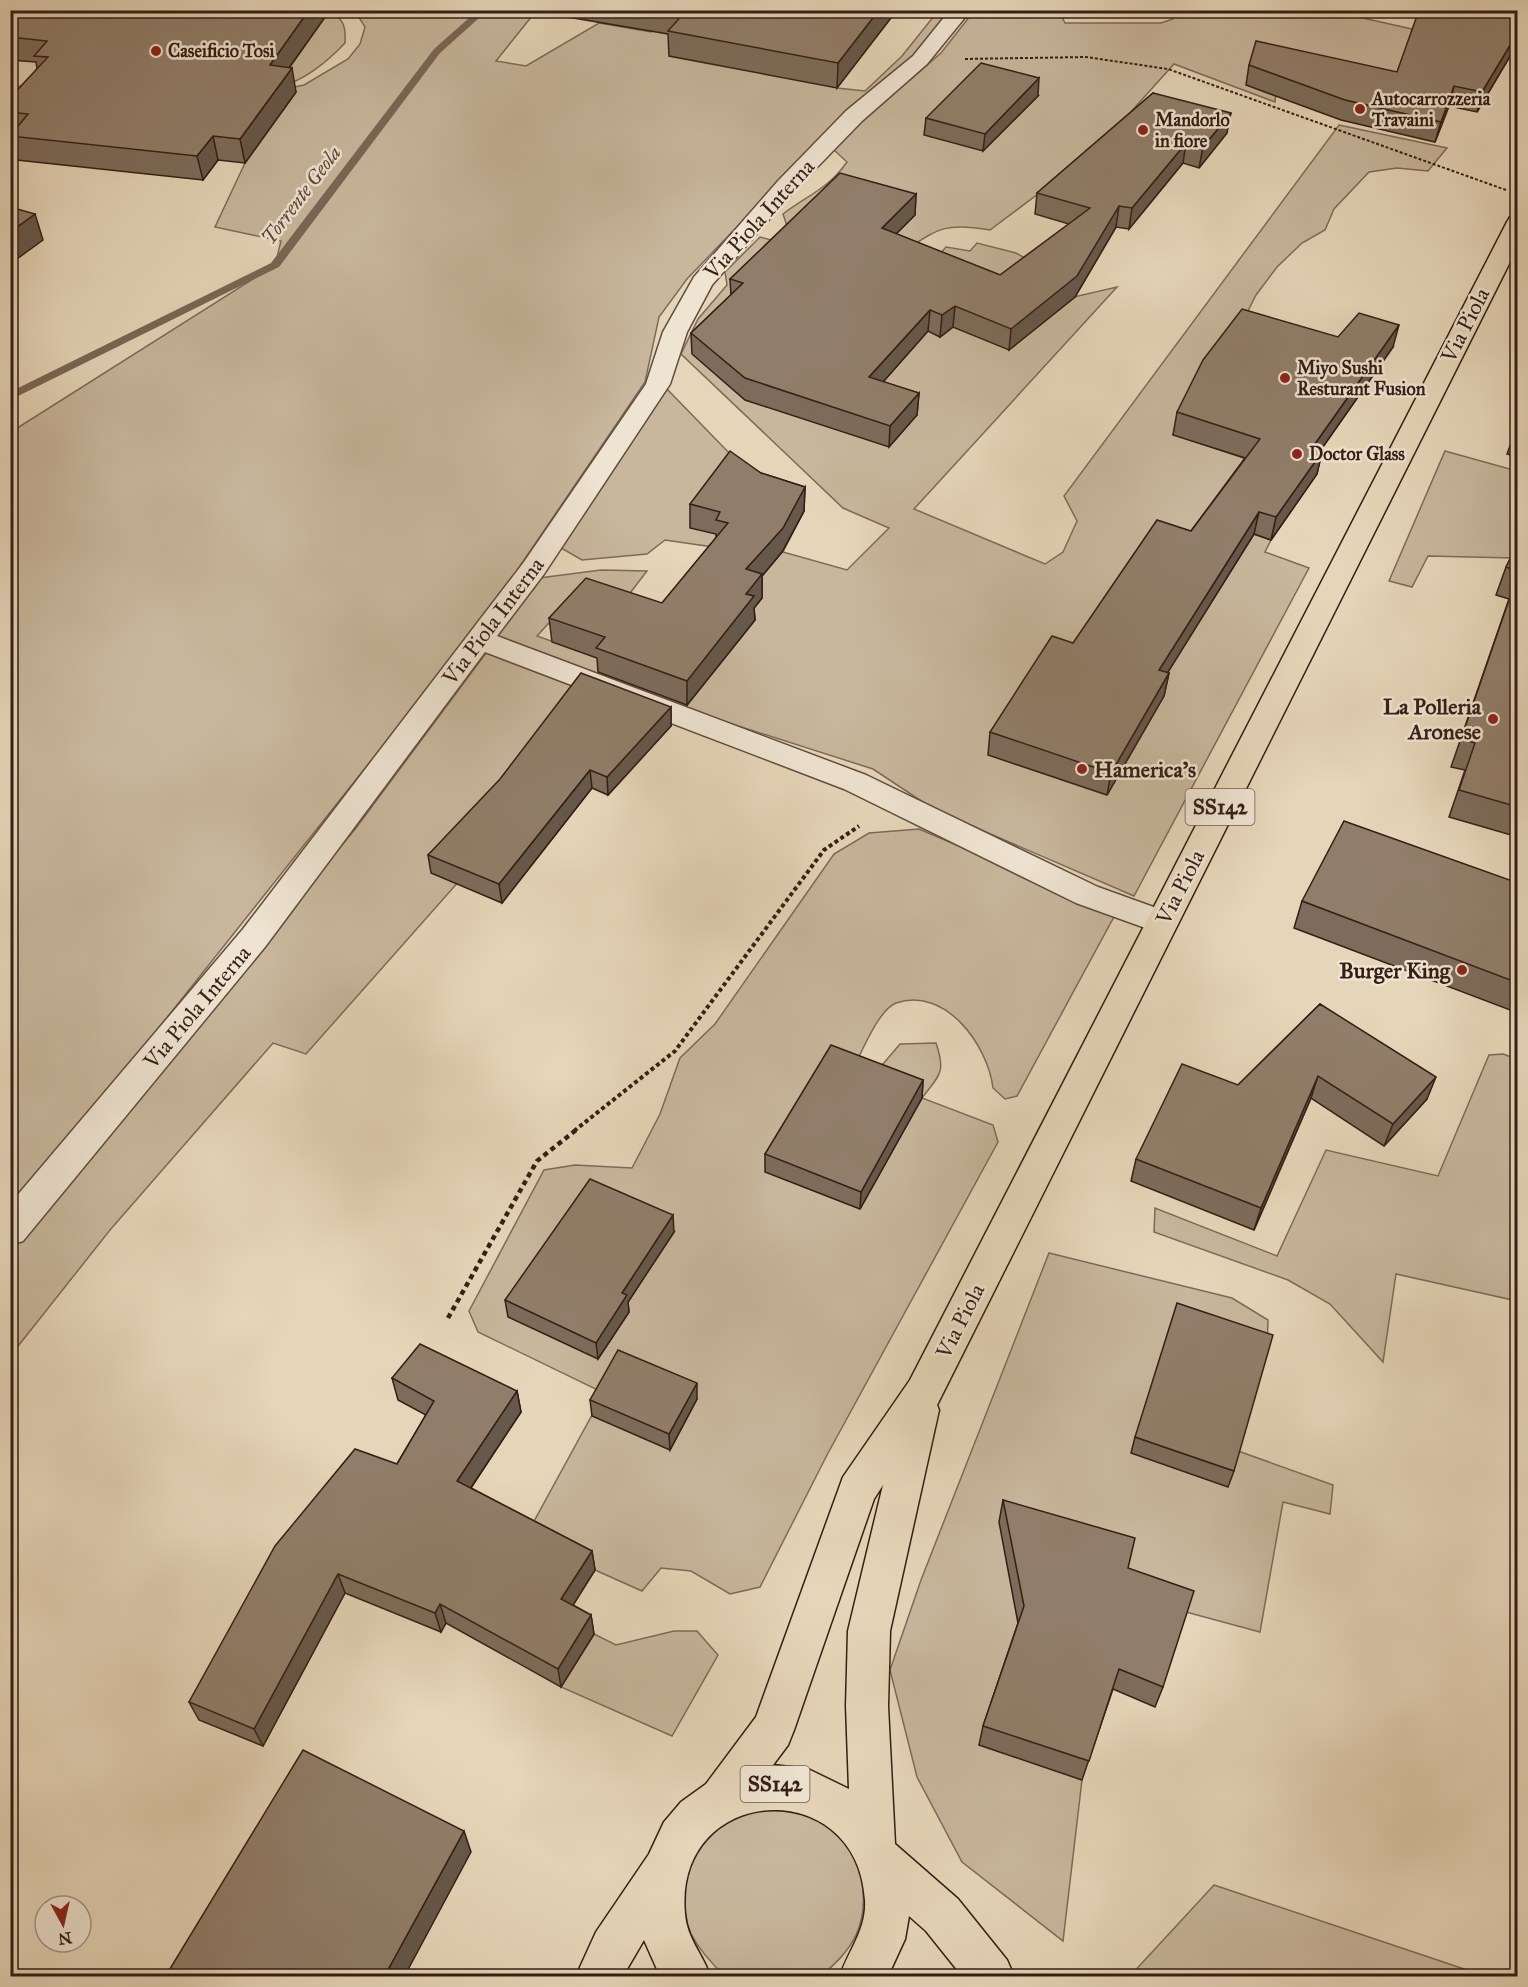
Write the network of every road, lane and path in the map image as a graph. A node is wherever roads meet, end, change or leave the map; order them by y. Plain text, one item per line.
1 (961, 10) edge
2 (920, 60) junction
3 (1507, 190) dead end
4 (1518, 222) edge
5 (480, 640) junction
6 (895, 802) junction
7 (1162, 922) junction
8 (10, 1230) edge
9 (448, 1318) dead end
10 (924, 1392) junction
11 (722, 1798) junction
12 (876, 1852) junction
13 (667, 1865) junction
14 (599, 1977) edge
15 (687, 1977) edge
16 (863, 1977) edge
17 (991, 1977) edge

1 - 2 street, Via Piola Interna
2 - 3 path
2 - 5 street, Via Piola Interna
4 - 7 main road, Via Piola / SS142
5 - 6 street
5 - 8 street, Via Piola Interna
6 - 7 street
6 - 9 path
7 - 10 main road, Via Piola / SS142
10 - 11 main road, Via Piola / SS142
10 - 12 main road, Via Piola / SS142
11 - 12 main road, SS142
11 - 13 main road, SS142
12 - 16 main road, SS142
12 - 17 main road
13 - 14 main road, SS142
13 - 15 main road, SS142

